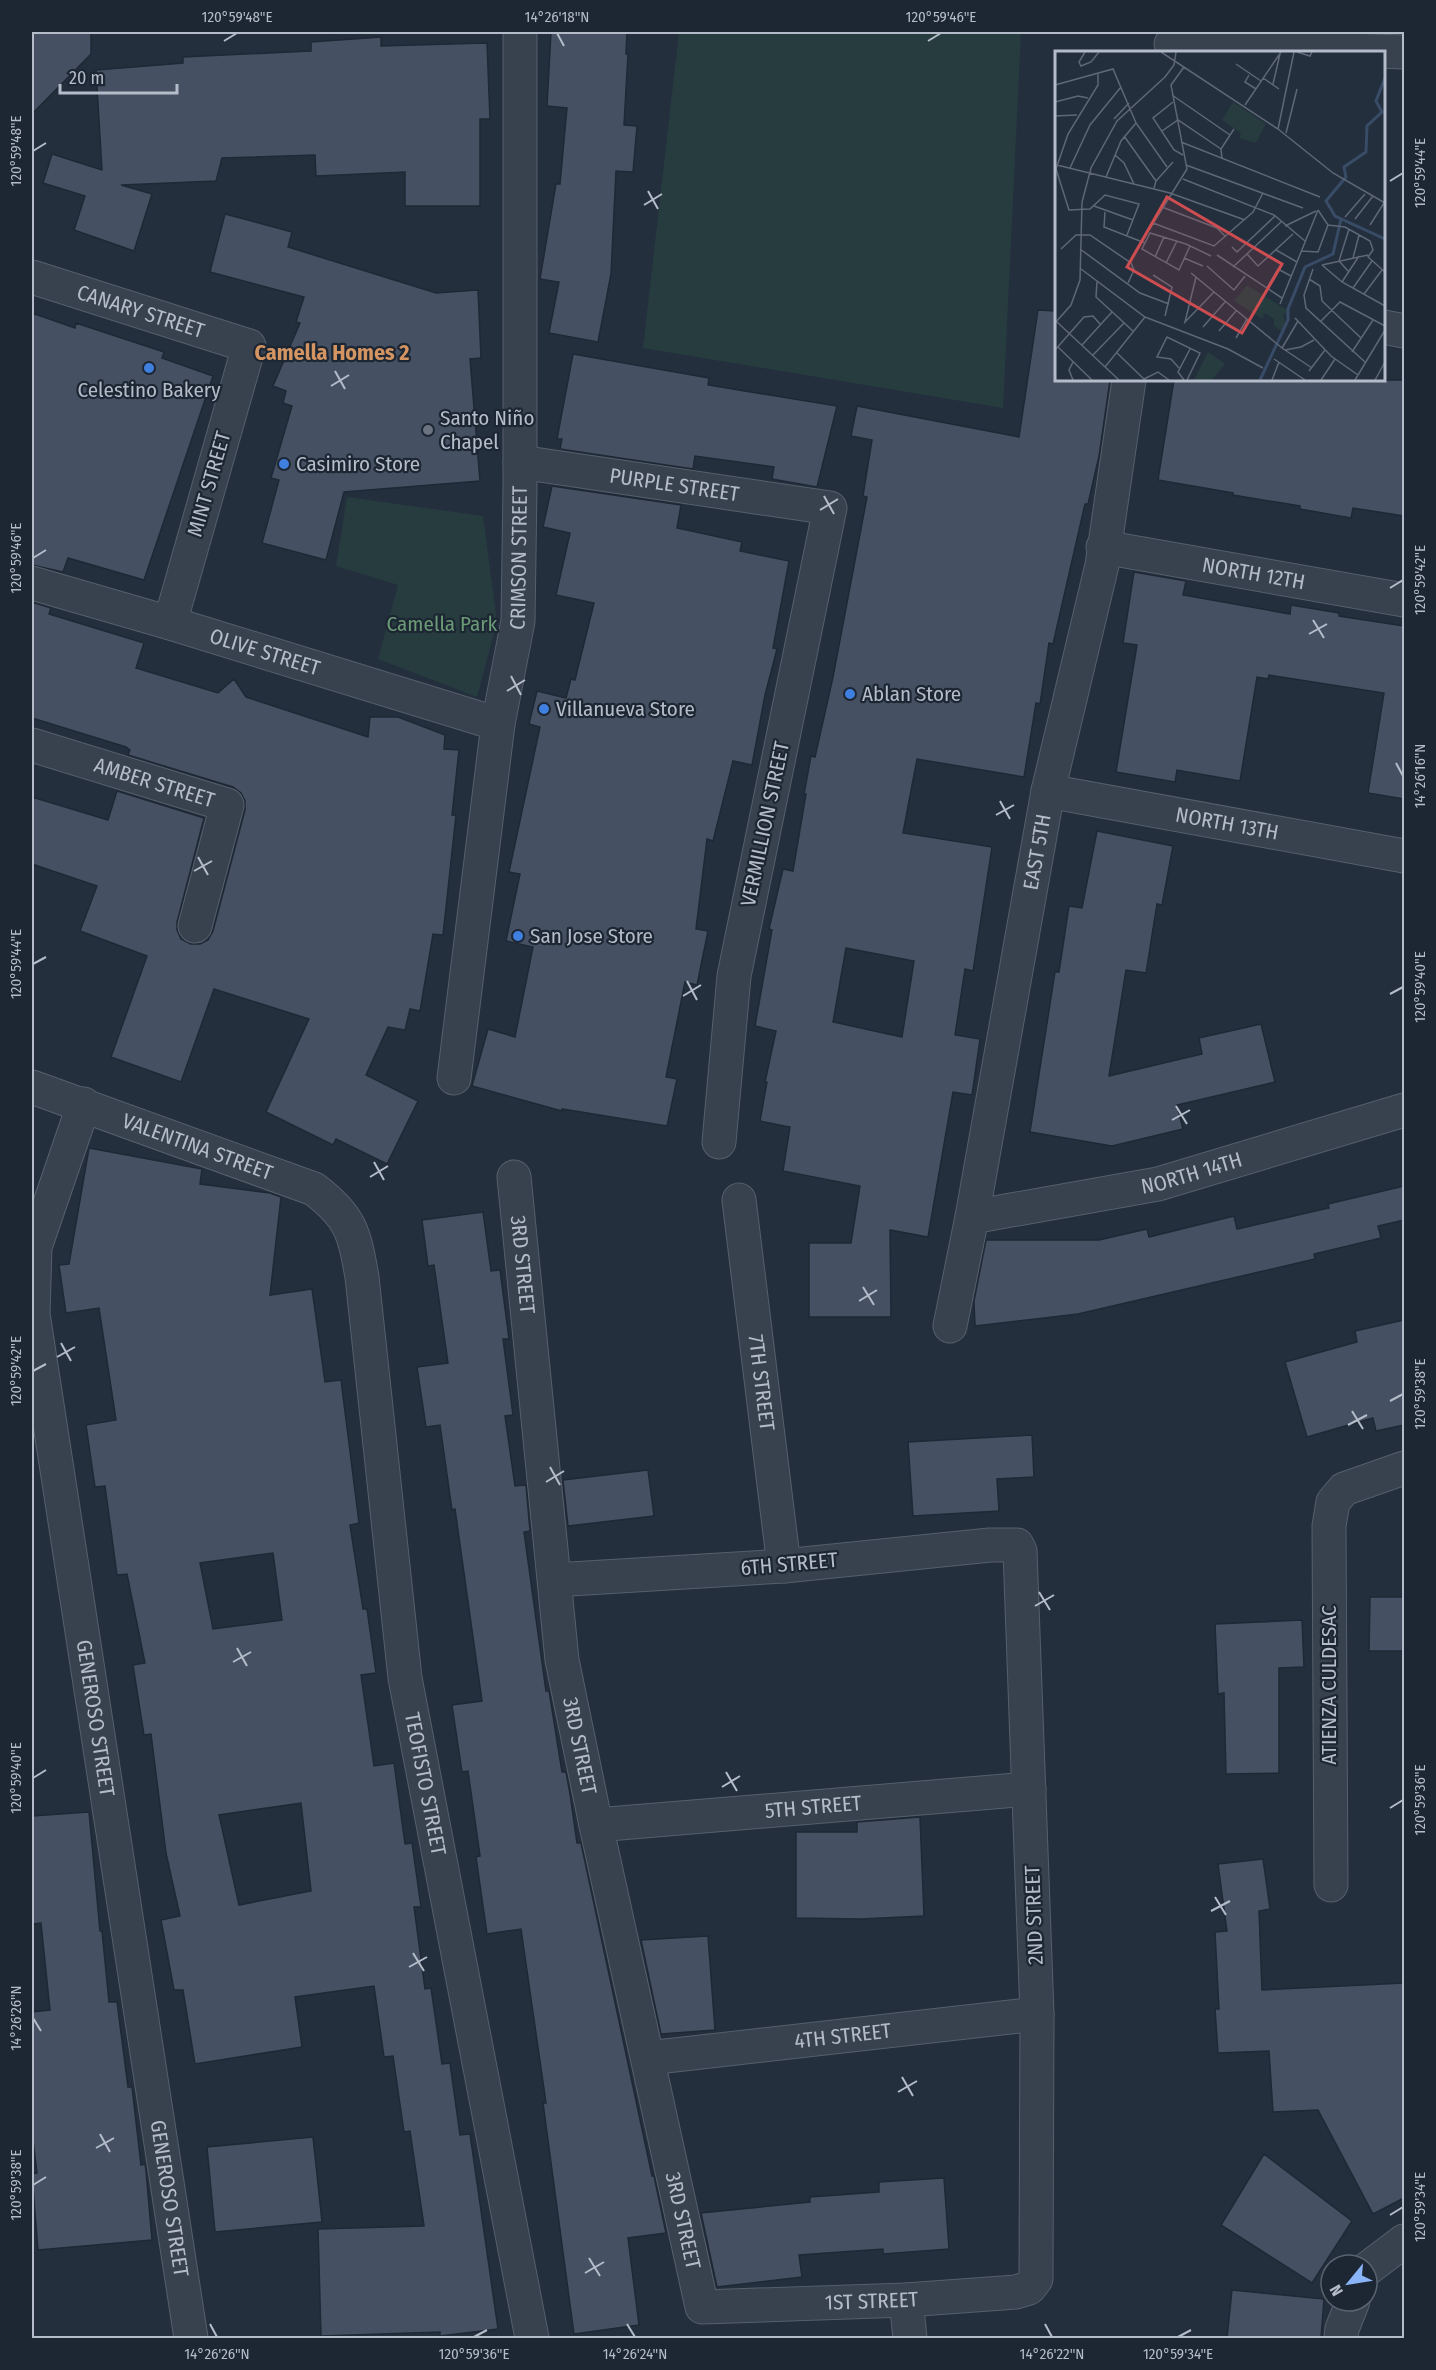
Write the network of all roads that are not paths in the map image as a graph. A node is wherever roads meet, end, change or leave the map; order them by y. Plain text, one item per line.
1 (520, 32) edge
2 (1171, 43) edge
3 (1378, 51) edge
4 (1385, 51) edge
5 (1404, 52) edge
6 (32, 277) edge
7 (1385, 327) edge
8 (1404, 331) edge
9 (249, 346) joint
10 (1129, 381) edge
11 (520, 462) junction
12 (830, 508) joint
13 (1103, 547) junction
14 (32, 583) edge
15 (1404, 600) edge
16 (170, 623) junction
17 (498, 724) junction
18 (32, 745) edge
19 (1048, 791) junction
20 (1404, 856) edge
21 (195, 926) dead end
22 (454, 1078) dead end
23 (32, 1087) edge
24 (84, 1104) junction
25 (1404, 1110) edge
26 (719, 1142) dead end
27 (514, 1177) dead end
28 (739, 1200) dead end
29 (972, 1217) junction
30 (350, 1226) joint
31 (950, 1326) dead end
32 (1404, 1468) edge
33 (1020, 1551) joint
34 (784, 1566) junction
35 (554, 1580) junction
36 (1029, 1789) junction
37 (596, 1825) junction
38 (1331, 1885) dead end
39 (1037, 2014) junction
40 (648, 2058) junction
41 (1404, 2241) edge
42 (1379, 2260) edge
43 (1036, 2279) joint
44 (906, 2300) junction
45 (702, 2307) joint
46 (1348, 2313) edge
47 (191, 2338) edge
48 (532, 2338) edge
49 (910, 2338) edge
50 (1341, 2338) edge

1 - 11 street, CRIMSON STREET
2 - 3 street
4 - 5 street
6 - 9 street, CANARY STREET
7 - 8 street
9 - 16 street, MINT STREET
10 - 13 street, EAST 5TH
11 - 12 street, PURPLE STREET
11 - 17 street, CRIMSON STREET
12 - 26 street, VERMILLION STREET
13 - 15 street, NORTH 12TH
13 - 19 street, EAST 5TH
14 - 16 street, OLIVE STREET
16 - 17 street, OLIVE STREET
17 - 22 street, CRIMSON STREET
18 - 21 street, AMBER STREET
19 - 20 street, NORTH 13TH
19 - 29 street, EAST 5TH
23 - 24 street, VALENTINA STREET
24 - 30 street, VALENTINA STREET
24 - 47 street, GENEROSO STREET
25 - 29 street, NORTH 14TH
27 - 35 street, 3RD STREET
28 - 34 street, 7TH STREET
29 - 31 street, EAST 5TH
30 - 48 street, TEOFISTO STREET
32 - 38 street, ATIENZA CULDESAC
33 - 34 street, 6TH STREET
33 - 36 street, 2ND STREET
34 - 35 street, 6TH STREET
35 - 37 street, 3RD STREET
36 - 37 street, 5TH STREET
36 - 39 street, 2ND STREET
37 - 40 street, 3RD STREET
39 - 40 street, 4TH STREET
39 - 43 street, 2ND STREET
40 - 45 street, 3RD STREET
41 - 42 street
43 - 44 street, 1ST STREET
44 - 45 street, 1ST STREET
44 - 49 street
46 - 50 street

